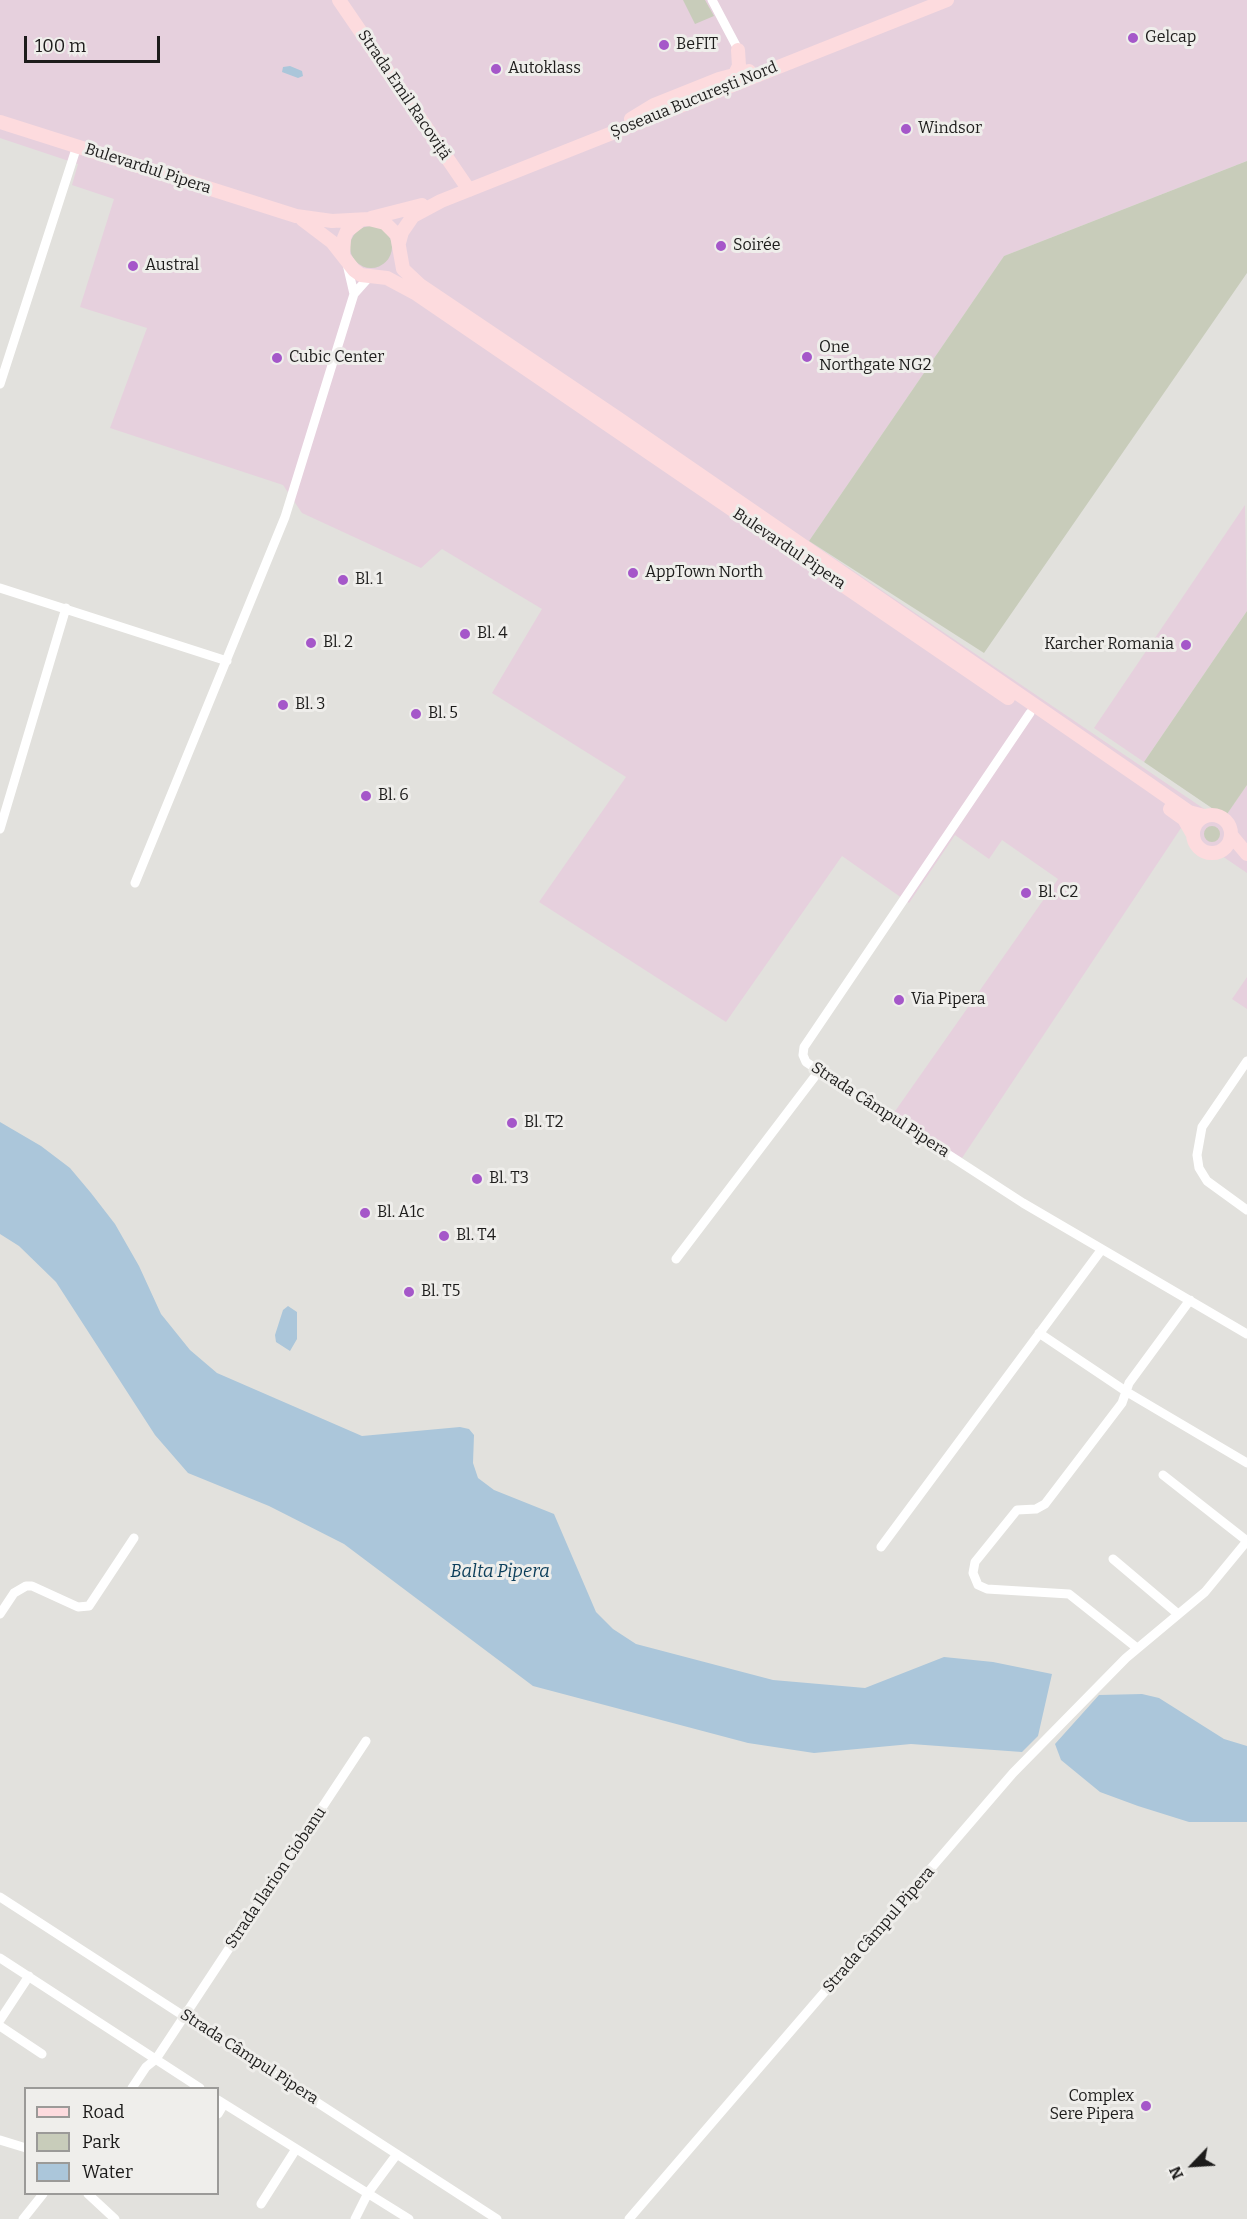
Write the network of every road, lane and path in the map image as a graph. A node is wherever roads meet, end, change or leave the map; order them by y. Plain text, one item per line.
1 (339, 0) edge
2 (712, 0) edge
3 (947, 0) edge
4 (738, 50) junction
5 (757, 72) junction
6 (736, 74) junction
7 (719, 90) junction
8 (0, 122) edge
9 (624, 128) junction
10 (77, 146) junction
11 (469, 190) junction
12 (441, 201) junction
13 (296, 216) junction
14 (365, 220) junction
15 (399, 249) junction
16 (345, 259) junction
17 (374, 276) junction
18 (354, 294) junction
19 (0, 384) edge
20 (0, 588) edge
21 (66, 608) junction
22 (227, 661) junction
23 (1030, 713) junction
24 (1204, 816) junction
25 (0, 829) edge
26 (1192, 833) junction
27 (1231, 835) junction
28 (1224, 849) junction
29 (1247, 856) edge
30 (135, 882) dead end
31 (1247, 1061) edge
32 (819, 1071) junction
33 (1247, 1210) edge
34 (1102, 1249) junction
35 (675, 1259) dead end
36 (1190, 1300) junction
37 (1039, 1333) junction
38 (1247, 1335) edge
39 (1127, 1392) junction
40 (1247, 1463) edge
41 (1163, 1475) dead end
42 (134, 1538) dead end
43 (1247, 1541) edge
44 (881, 1547) dead end
45 (1113, 1559) dead end
46 (0, 1614) edge
47 (1178, 1614) junction
48 (1137, 1648) junction
49 (366, 1741) dead end
50 (0, 1897) edge
51 (0, 1958) edge
52 (30, 1976) junction
53 (184, 2015) junction
54 (0, 2020) edge
55 (0, 2026) edge
56 (42, 2054) dead end
57 (156, 2059) junction
58 (133, 2087) edge
59 (198, 2087) edge
60 (220, 2102) edge
61 (0, 2140) edge
62 (24, 2147) edge
63 (296, 2149) junction
64 (397, 2154) junction
65 (368, 2193) junction
66 (41, 2195) edge
67 (90, 2195) edge
68 (261, 2204) dead end
69 (22, 2219) edge
70 (115, 2219) edge
71 (355, 2219) edge
72 (409, 2219) edge
73 (497, 2219) edge
74 (628, 2219) edge

1 - 11 main road, Strada Emil Racoviță
2 - 4 street
3 - 5 main road, Șoseaua București Nord
4 - 5 street
4 - 6 main road
5 - 6 main road
5 - 7 main road, Șoseaua București Nord
6 - 7 main road
6 - 9 main road
7 - 9 main road, Șoseaua București Nord
8 - 10 main road, Bulevardul Pipera
9 - 11 main road, Șoseaua București Nord
10 - 13 main road, Bulevardul Pipera
10 - 19 street
11 - 12 main road, Șoseaua București Nord
12 - 14 main road, Șoseaua București Nord
12 - 15 main road, Șoseaua București Nord
13 - 14 main road, Bulevardul Pipera
13 - 16 main road, Bulevardul Pipera
14 - 15 main road, Bulevardul Pipera
14 - 16 main road
15 - 17 main road
15 - 24 main road, Bulevardul Pipera
16 - 17 main road, Bulevardul Pipera
16 - 18 street
17 - 18 street
17 - 23 main road, Bulevardul Pipera
18 - 22 street
20 - 21 street
21 - 22 street
21 - 25 street
22 - 30 street
23 - 26 main road, Bulevardul Pipera
23 - 32 street, Strada Câmpul Pipera
24 - 26 main road
24 - 27 main road
26 - 28 main road
27 - 28 main road
27 - 29 main road
28 - 29 main road
31 - 33 street
32 - 34 street, Strada Câmpul Pipera
32 - 35 street
34 - 36 street, Strada Câmpul Pipera
34 - 37 street
36 - 38 street, Strada Câmpul Pipera
36 - 39 street
37 - 39 street
37 - 44 street
39 - 40 street
39 - 48 street
41 - 43 street
42 - 46 street
43 - 47 street, Strada Câmpul Pipera
45 - 47 street
47 - 48 street, Strada Câmpul Pipera
48 - 74 street, Strada Câmpul Pipera
49 - 53 street, Strada Ilarion Ciobanu
50 - 53 street, Strada Câmpul Pipera
51 - 52 street
52 - 54 street
52 - 57 street
53 - 57 street, Strada Ilarion Ciobanu
53 - 64 street, Strada Câmpul Pipera
55 - 56 street
57 - 58 street, Strada Ilarion Ciobanu
57 - 59 street
60 - 63 street
61 - 62 street
63 - 65 street
63 - 68 street
64 - 65 street
64 - 73 street, Strada Câmpul Pipera
65 - 71 street
65 - 72 street
66 - 69 street
67 - 70 street

